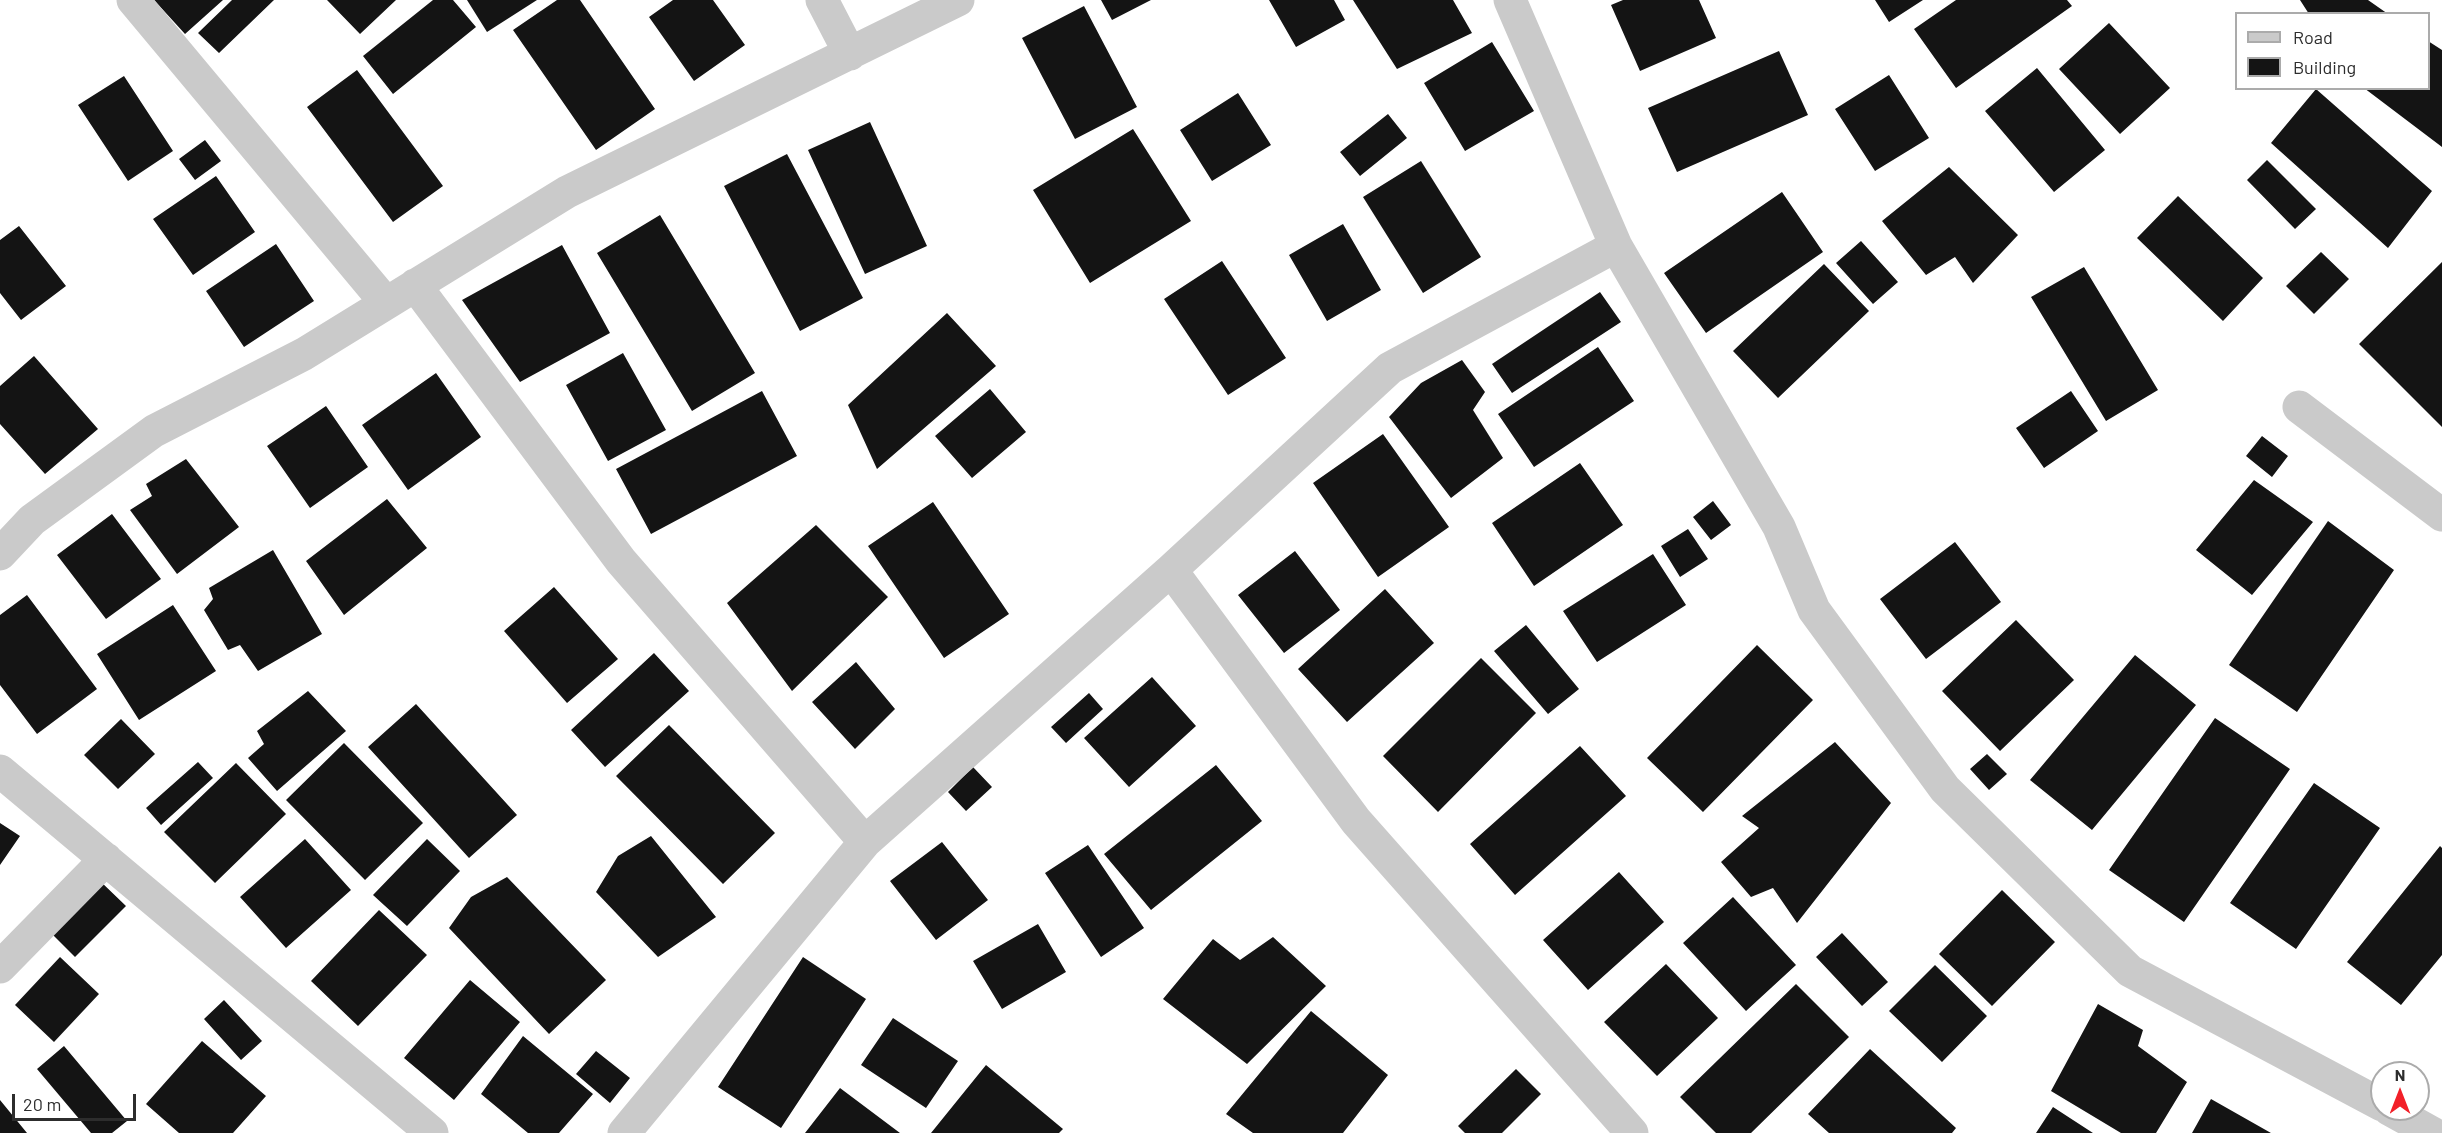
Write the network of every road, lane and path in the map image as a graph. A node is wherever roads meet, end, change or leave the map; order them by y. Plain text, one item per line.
1 (133, 0) edge
2 (822, 0) edge
3 (958, 0) edge
4 (1510, 0) edge
5 (850, 54) junction
6 (1616, 246) junction
7 (416, 285) junction
8 (387, 303) junction
9 (2299, 407) dead end
10 (2442, 516) edge
11 (0, 554) edge
12 (1171, 570) junction
13 (0, 771) edge
14 (865, 842) junction
15 (106, 859) junction
16 (0, 967) edge
17 (2370, 1099) edge
18 (2410, 1121) edge
19 (632, 1130) edge
20 (432, 1133) edge
21 (1632, 1133) edge
22 (2432, 1133) edge

1 - 8 street
2 - 5 street
3 - 5 street
4 - 6 street
5 - 7 street
6 - 12 street
6 - 17 street
7 - 8 street
7 - 14 street
8 - 11 street
9 - 10 street
12 - 14 street
12 - 21 street
13 - 15 street
14 - 19 street
15 - 16 street
15 - 20 street
18 - 22 street

